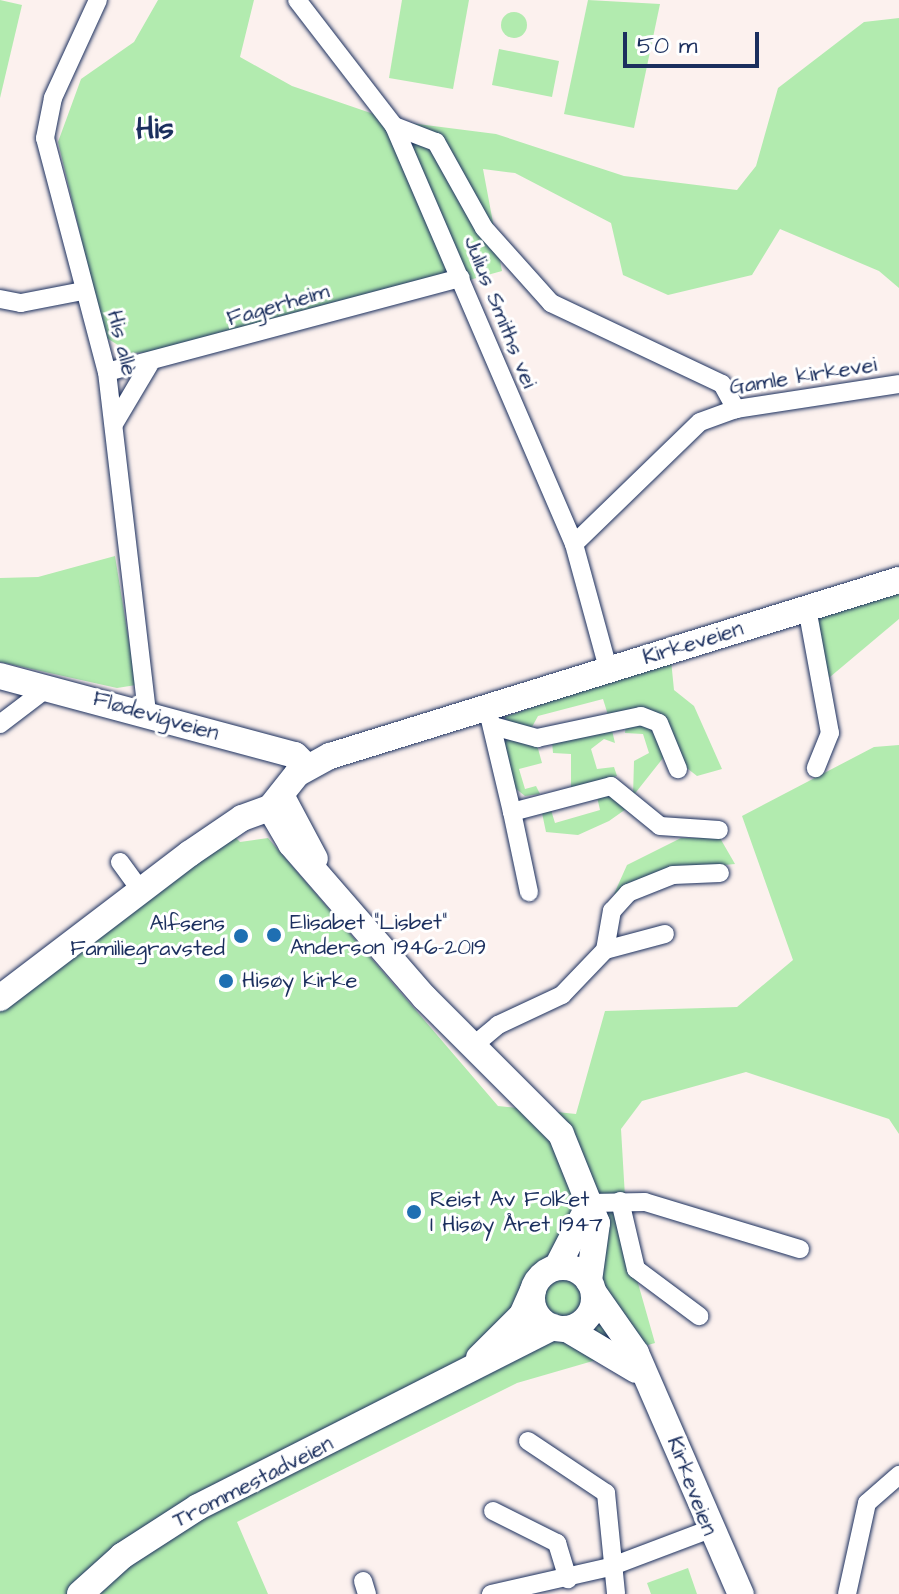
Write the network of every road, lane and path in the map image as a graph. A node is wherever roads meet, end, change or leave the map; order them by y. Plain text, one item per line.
1 (98, 0) edge
2 (297, 0) edge
3 (394, 126) junction
4 (461, 278) junction
5 (83, 291) junction
6 (0, 299) edge
7 (149, 365) junction
8 (107, 372) junction
9 (899, 384) edge
10 (736, 409) junction
11 (113, 424) junction
12 (574, 544) junction
13 (899, 580) edge
14 (807, 608) junction
15 (608, 668) junction
16 (0, 676) edge
17 (50, 686) junction
18 (147, 713) junction
19 (490, 716) junction
20 (0, 724) edge
21 (307, 767) junction
22 (816, 768) dead end
23 (678, 769) dead end
24 (276, 802) junction
25 (512, 812) junction
26 (719, 830) dead end
27 (120, 862) dead end
28 (720, 873) dead end
29 (140, 890) junction
30 (529, 892) dead end
31 (665, 934) dead end
32 (605, 950) junction
33 (0, 998) edge
34 (473, 1046) junction
35 (620, 1201) junction
36 (590, 1203) junction
37 (800, 1249) dead end
38 (557, 1267) junction
39 (591, 1287) junction
40 (533, 1290) junction
41 (699, 1316) dead end
42 (560, 1328) junction
43 (645, 1377) junction
44 (438, 1390) junction
45 (528, 1441) dead end
46 (899, 1475) edge
47 (493, 1511) dead end
48 (708, 1530) junction
49 (610, 1567) junction
50 (568, 1579) junction
51 (80, 1594) edge
52 (491, 1594) edge
53 (616, 1594) edge
54 (741, 1594) edge
55 (847, 1594) edge

1 - 5 street, His allè
2 - 3 street, Julius Smiths vei
3 - 4 street, Julius Smiths vei
3 - 10 street
4 - 7 street, Fagerheim
4 - 12 street, Julius Smiths vei
5 - 6 street
5 - 8 street, His allè
7 - 8 street, Fagerheim
7 - 11 street
8 - 11 street, His allè
9 - 10 street, Gamle kirkevei
10 - 12 street, Gamle kirkevei
11 - 18 street, His allè
12 - 15 street, Julius Smiths vei
13 - 14 main road, Kirkeveien
14 - 15 main road, Kirkeveien
14 - 22 street
15 - 19 main road, Kirkeveien
16 - 17 main road, Flødevigveien
17 - 18 main road, Flødevigveien
17 - 20 street
18 - 21 main road, Flødevigveien
19 - 21 main road, Kirkeveien
19 - 23 street
19 - 25 street
21 - 24 main road, Kirkeveien
24 - 29 main road
24 - 34 main road
25 - 26 street
25 - 30 street
27 - 29 street
28 - 32 street
29 - 33 main road
31 - 32 street
32 - 34 street
34 - 36 main road
35 - 36 street
35 - 37 street
35 - 41 street
36 - 38 main road
36 - 39 main road
38 - 39 main road
38 - 40 main road
39 - 42 main road
39 - 43 main road, Kirkeveien
40 - 42 main road
40 - 44 main road, Trommestadveien
42 - 43 main road
42 - 44 main road, Trommestadveien
43 - 48 main road, Kirkeveien
44 - 51 main road, Trommestadveien
45 - 49 street
46 - 55 street
47 - 50 street
48 - 49 street
48 - 54 main road, Kirkeveien
49 - 50 street
49 - 53 street
50 - 52 street

